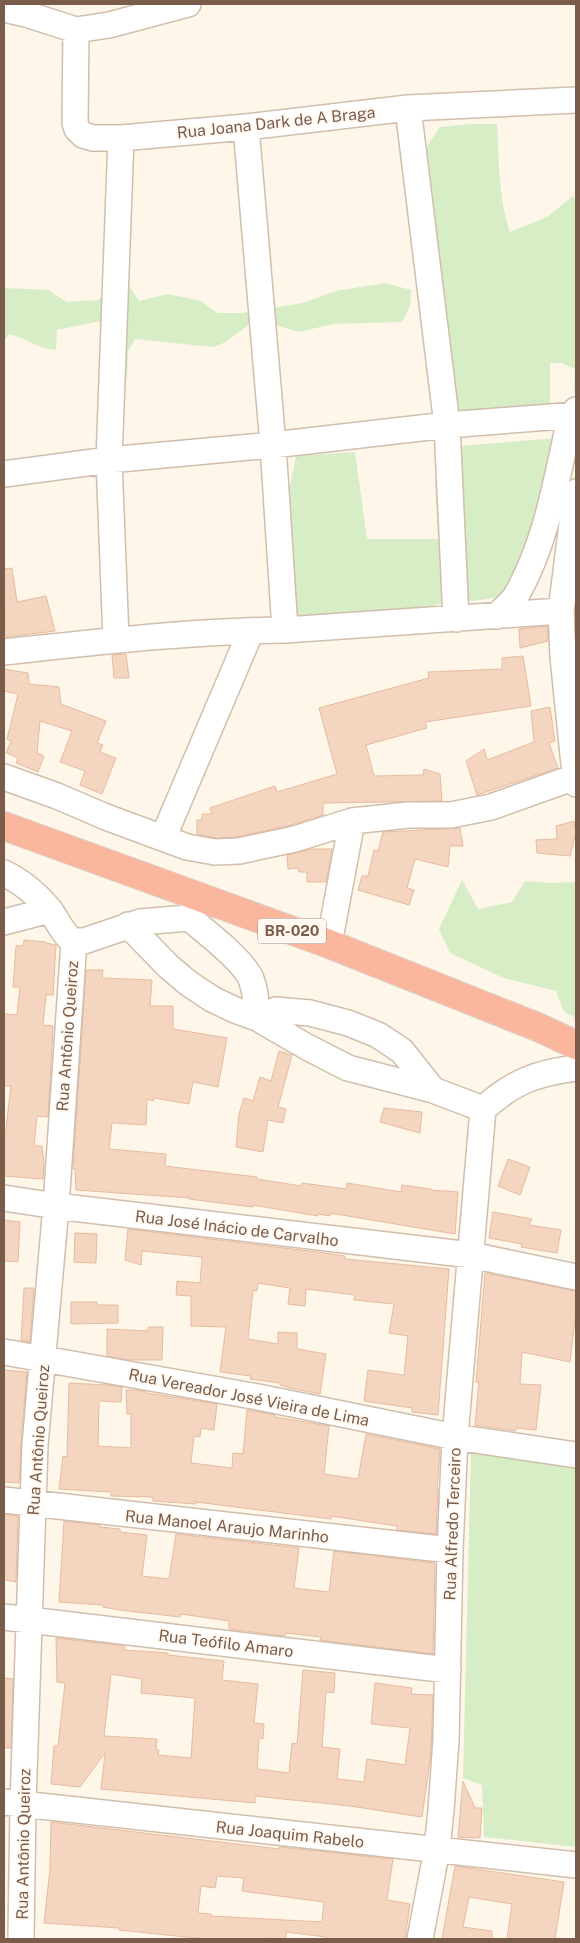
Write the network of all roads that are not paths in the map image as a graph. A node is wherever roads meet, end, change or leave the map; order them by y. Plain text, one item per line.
1 (188, 4) edge
2 (4, 9) edge
3 (76, 30) junction
4 (576, 100) edge
5 (408, 108) junction
6 (246, 127) junction
7 (121, 138) junction
8 (575, 413) edge
9 (447, 425) junction
10 (273, 445) junction
11 (110, 460) junction
12 (4, 474) edge
13 (576, 492) edge
14 (561, 611) junction
15 (497, 616) junction
16 (456, 619) junction
17 (251, 630) junction
18 (285, 630) junction
19 (116, 639) junction
20 (4, 652) edge
21 (570, 658) edge
22 (4, 777) edge
23 (576, 781) edge
24 (352, 821) junction
25 (4, 826) edge
26 (163, 838) junction
27 (4, 873) edge
28 (193, 908) junction
29 (50, 910) junction
30 (4, 922) edge
31 (128, 925) junction
32 (74, 941) junction
33 (329, 944) junction
34 (257, 1018) junction
35 (576, 1045) edge
36 (576, 1068) edge
37 (433, 1090) junction
38 (483, 1109) junction
39 (4, 1198) edge
40 (56, 1206) junction
41 (471, 1255) junction
42 (576, 1277) edge
43 (4, 1352) edge
44 (43, 1358) junction
45 (455, 1437) junction
46 (576, 1455) edge
47 (4, 1500) edge
48 (33, 1504) junction
49 (450, 1550) junction
50 (4, 1617) edge
51 (30, 1620) junction
52 (448, 1670) junction
53 (13, 1804) edge
54 (437, 1849) junction
55 (576, 1865) edge
56 (21, 1939) edge
57 (420, 1939) edge

1 - 3 street
2 - 3 street
3 - 7 street, Rua Joana Dark de A Braga
4 - 5 street, Rua Joana Dark de A Braga
5 - 6 street, Rua Joana Dark de A Braga
5 - 9 street
6 - 7 street, Rua Joana Dark de A Braga
6 - 10 street
7 - 11 street
8 - 9 street
8 - 15 street
9 - 10 street
9 - 16 street
10 - 11 street
10 - 18 street
11 - 12 street
11 - 19 street
13 - 14 street
14 - 15 street
14 - 21 street
15 - 16 street
16 - 18 street
17 - 18 street
17 - 19 street
17 - 26 street
19 - 20 street
21 - 23 street
22 - 26 street
23 - 24 street
24 - 26 street
24 - 33 street
25 - 28 highway, BR-020
27 - 29 street
28 - 31 street
28 - 33 highway, BR-020
28 - 34 street
29 - 30 street
29 - 32 street
31 - 32 street
31 - 34 street
32 - 40 street, Rua Antônio Queiroz
33 - 35 highway, BR-020
34 - 37 street
34 - 37 street
36 - 38 street
37 - 38 street
38 - 41 street, Rua Alfredo Terceiro
39 - 40 street, Rua José Inácio de Carvalho
40 - 41 street, Rua José Inácio de Carvalho
40 - 44 street, Rua Antônio Queiroz
41 - 42 street, Rua José Inácio de Carvalho
41 - 45 street, Rua Alfredo Terceiro
43 - 44 street, Rua Vereador José Vieira de Lima
44 - 45 street, Rua Vereador José Vieira de Lima
44 - 48 street, Rua Antônio Queiroz
45 - 46 street, Rua Vereador José Vieira de Lima
45 - 49 street, Rua Alfredo Terceiro
47 - 48 street, Rua Manoel Araujo Marinho
48 - 49 street, Rua Manoel Araujo Marinho
48 - 51 street, Rua Antônio Queiroz
49 - 52 street, Rua Alfredo Terceiro
50 - 51 street, Rua Teófilo Amaro
51 - 52 street, Rua Teófilo Amaro
51 - 53 street, Rua Antônio Queiroz
52 - 54 street, Rua Alfredo Terceiro
53 - 54 street, Rua Joaquim Rabelo
53 - 56 street, Rua Antônio Queiroz
54 - 55 street, Rua Joaquim Rabelo
54 - 57 street, Rua Alfredo Terceiro

